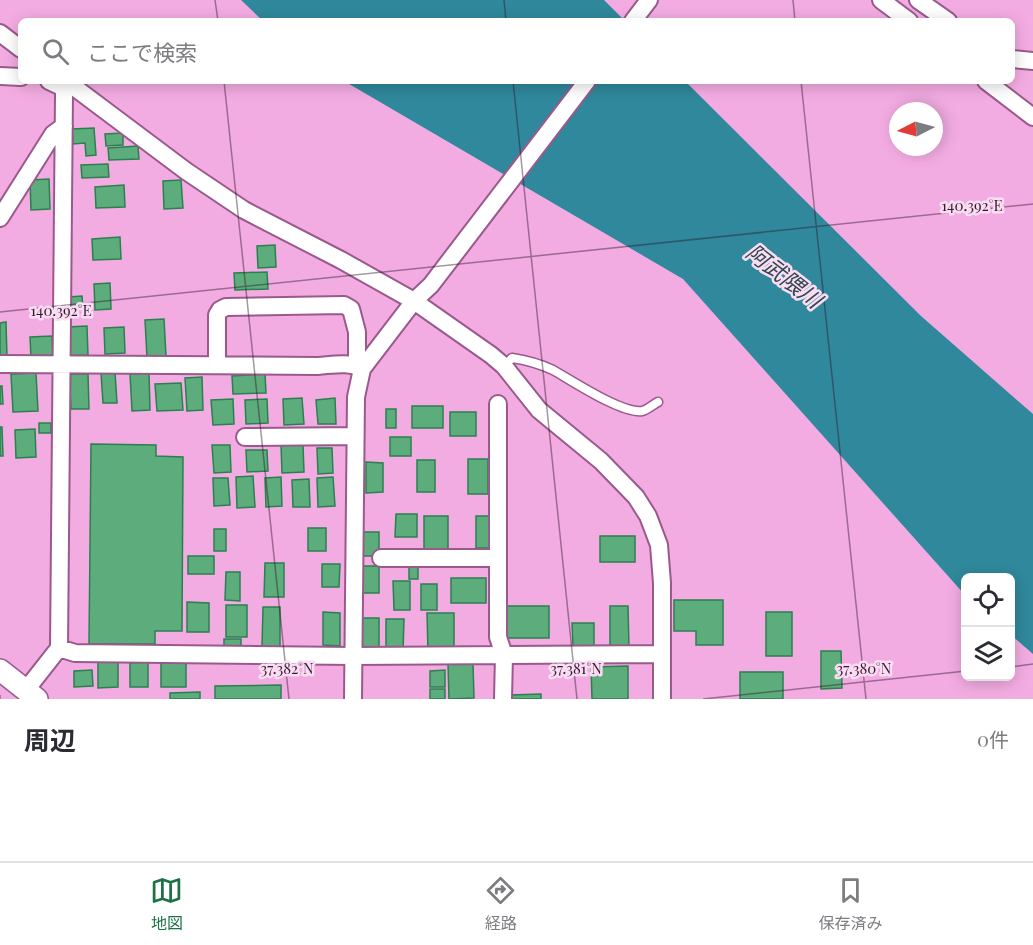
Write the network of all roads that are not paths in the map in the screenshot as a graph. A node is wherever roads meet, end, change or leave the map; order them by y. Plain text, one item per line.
1 (649, 0) edge
2 (881, 0) edge
3 (918, 0) edge
4 (635, 18) edge
5 (905, 18) edge
6 (944, 18) edge
7 (0, 33) edge
8 (18, 47) edge
9 (1015, 58) edge
10 (1033, 61) edge
11 (0, 76) edge
12 (18, 77) edge
13 (67, 84) edge
14 (585, 84) edge
15 (991, 84) edge
16 (1033, 117) edge
17 (64, 126) junction
18 (0, 218) edge
19 (414, 301) junction
20 (61, 363) junction
21 (0, 364) edge
22 (218, 365) junction
23 (504, 366) junction
24 (360, 368) junction
25 (658, 402) dead end
26 (498, 404) dead end
27 (355, 436) junction
28 (245, 437) dead end
29 (381, 558) dead end
30 (498, 558) junction
31 (59, 648) junction
32 (662, 654) junction
33 (504, 655) junction
34 (354, 656) junction
35 (0, 670) edge
36 (32, 695) edge
37 (353, 699) edge
38 (503, 699) edge
39 (662, 699) edge

1 - 4 street
2 - 5 street
3 - 6 street
7 - 8 street
9 - 10 street
11 - 12 street
13 - 17 street
13 - 19 street
14 - 19 street
15 - 16 street
17 - 18 street
17 - 20 street
19 - 23 street
19 - 24 street
20 - 21 street
20 - 22 street
20 - 31 street
22 - 24 street
22 - 24 street
23 - 25 lane
23 - 32 street
24 - 27 street
26 - 30 street
27 - 28 street
27 - 34 street
29 - 30 street
30 - 33 street
31 - 34 street
31 - 36 street
32 - 33 street
32 - 39 street
33 - 34 street
33 - 38 street
34 - 37 street
35 - 36 street

